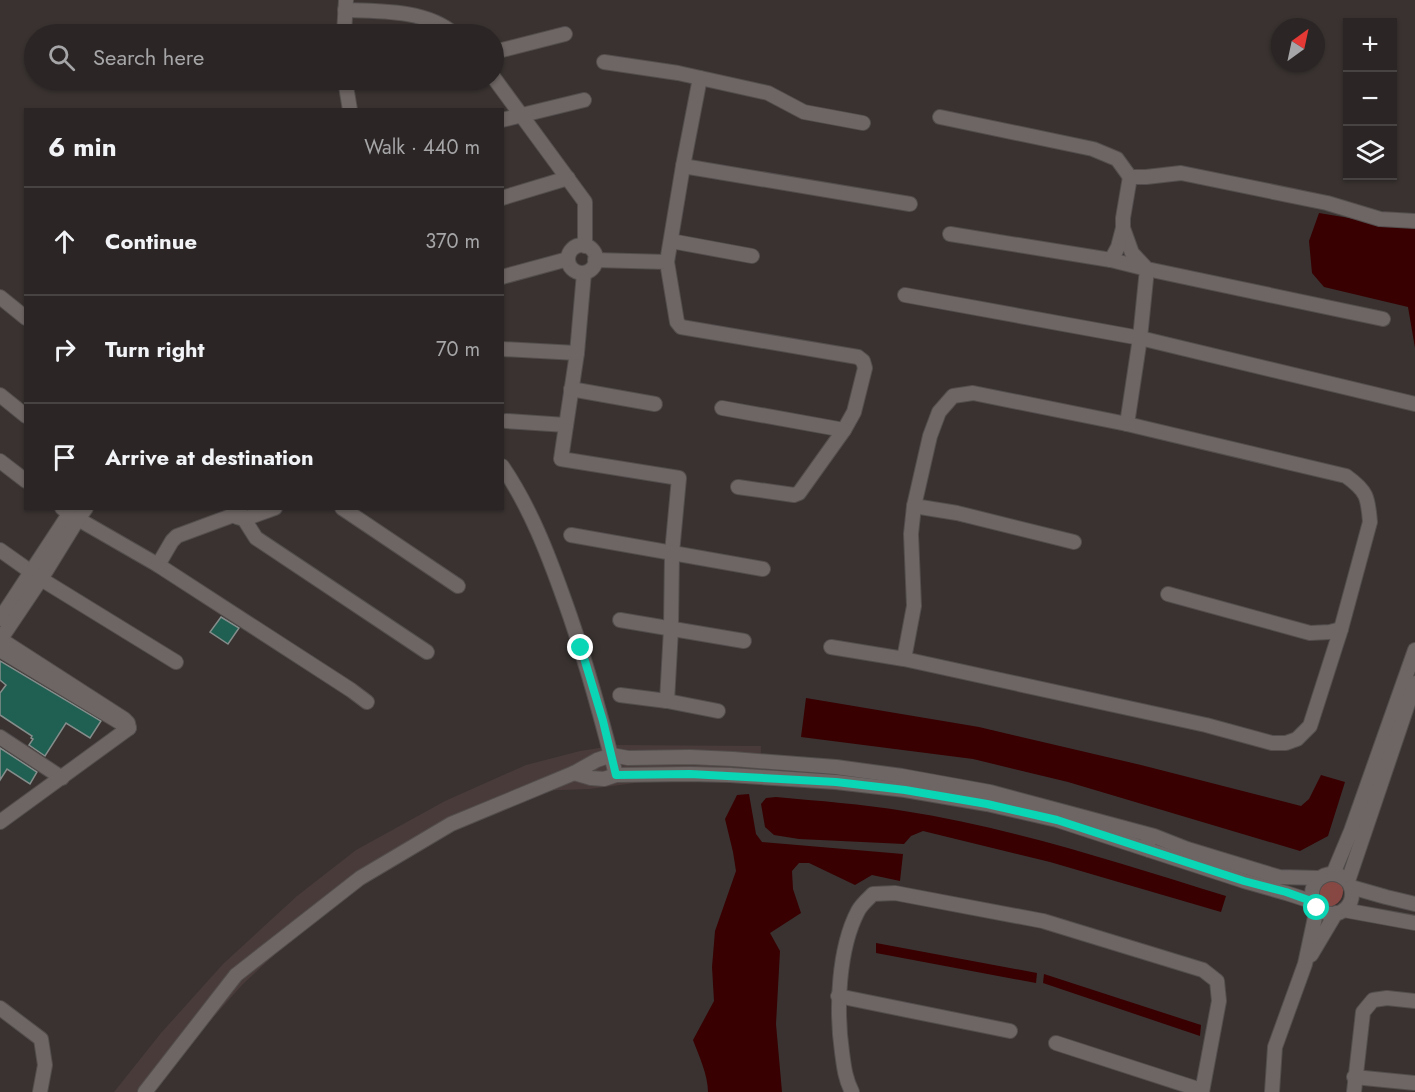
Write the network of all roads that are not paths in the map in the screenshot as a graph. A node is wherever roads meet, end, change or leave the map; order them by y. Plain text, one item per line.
1 (345, 5) edge
2 (344, 24) edge
3 (440, 24) edge
4 (565, 34) dead end
5 (504, 49) edge
6 (604, 62) dead end
7 (700, 78) junction
8 (347, 90) edge
9 (503, 90) edge
10 (584, 100) dead end
11 (350, 108) edge
12 (521, 115) junction
13 (940, 117) dead end
14 (504, 119) edge
15 (863, 123) dead end
16 (683, 166) junction
17 (1130, 177) junction
18 (568, 178) junction
19 (504, 197) edge
20 (910, 204) dead end
21 (1415, 221) edge
22 (1123, 228) junction
23 (950, 234) dead end
24 (671, 240) junction
25 (585, 246) junction
26 (752, 256) dead end
27 (568, 259) junction
28 (601, 260) junction
29 (1111, 260) junction
30 (667, 262) junction
31 (1147, 269) junction
32 (584, 273) junction
33 (504, 276) edge
34 (905, 295) dead end
35 (0, 297) edge
36 (24, 316) edge
37 (1383, 319) dead end
38 (1140, 338) junction
39 (504, 349) edge
40 (577, 353) junction
41 (571, 389) junction
42 (0, 395) edge
43 (655, 404) dead end
44 (1415, 404) edge
45 (722, 408) dead end
46 (24, 414) edge
47 (506, 421) dead end
48 (1127, 424) junction
49 (566, 425) junction
50 (844, 430) junction
51 (0, 461) edge
52 (504, 469) edge
53 (24, 479) edge
54 (738, 487) dead end
55 (914, 506) junction
56 (254, 510) edge
57 (345, 510) edge
58 (74, 512) edge
59 (234, 512) edge
60 (571, 534) dead end
61 (1074, 542) dead end
62 (0, 550) edge
63 (672, 553) junction
64 (158, 565) junction
65 (763, 569) dead end
66 (36, 575) junction
67 (458, 586) dead end
68 (1168, 594) dead end
69 (0, 619) edge
70 (620, 620) dead end
71 (670, 629) junction
72 (1341, 629) junction
73 (0, 639) edge
74 (744, 641) dead end
75 (831, 647) dead end
76 (0, 650) edge
77 (1415, 650) edge
78 (427, 652) dead end
79 (904, 659) junction
80 (176, 662) dead end
81 (1415, 683) edge
82 (620, 695) dead end
83 (667, 701) junction
84 (367, 702) dead end
85 (718, 711) dead end
86 (129, 729) junction
87 (0, 737) edge
88 (612, 755) junction
89 (733, 759) junction
90 (574, 772) junction
91 (616, 775) junction
92 (730, 775) junction
93 (62, 778) junction
94 (0, 822) edge
95 (1151, 843) junction
96 (1326, 876) junction
97 (1350, 884) junction
98 (1415, 904) edge
99 (1316, 905) junction
100 (1340, 912) junction
101 (1415, 923) edge
102 (1305, 964) junction
103 (838, 996) junction
104 (1415, 1001) edge
105 (0, 1008) edge
106 (1010, 1031) dead end
107 (1056, 1043) dead end
108 (1354, 1077) junction
109 (1415, 1083) edge
110 (1202, 1091) edge
111 (40, 1092) edge
112 (145, 1092) edge
113 (852, 1092) edge
114 (1272, 1092) edge
115 (1354, 1092) edge

1 - 2 street
1 - 3 street
4 - 5 street
6 - 7 street
7 - 15 street
7 - 16 street
8 - 11 street
9 - 12 street
10 - 12 street
12 - 14 street
12 - 18 street
13 - 17 street
16 - 20 street
16 - 24 street
17 - 21 street
17 - 22 street
18 - 19 street
18 - 25 street
22 - 29 street
22 - 31 street
23 - 29 street
24 - 26 street
24 - 30 street
25 - 27 street
25 - 28 street
27 - 32 street
27 - 33 street
28 - 30 street
28 - 32 street
29 - 31 street
30 - 50 street
31 - 37 street
31 - 38 street
32 - 40 street
34 - 38 street
35 - 36 street
38 - 44 street
38 - 48 street
39 - 40 street
40 - 41 street
41 - 43 street
41 - 49 street
42 - 46 street
45 - 50 street
47 - 49 street
48 - 55 street
48 - 72 street
49 - 63 street
50 - 54 street
51 - 53 street
52 - 88 street
55 - 61 street
55 - 79 street
56 - 59 street
57 - 67 street
58 - 64 street
58 - 66 street
59 - 64 street
59 - 78 street
60 - 63 street
62 - 66 street
63 - 65 street
63 - 71 street
64 - 84 street
66 - 69 street
66 - 73 street
66 - 80 street
68 - 72 street
70 - 71 street
71 - 74 street
71 - 83 street
72 - 79 street
73 - 86 street
75 - 79 street
76 - 86 street
77 - 96 street
81 - 97 street
82 - 83 street
83 - 85 street
86 - 93 street
87 - 93 street
88 - 89 street
88 - 90 street
88 - 91 street
89 - 92 street
89 - 95 street
90 - 91 street
90 - 112 street
91 - 92 street
92 - 95 street
93 - 94 street
95 - 96 street
95 - 99 street
96 - 97 street
96 - 99 street
97 - 98 street
97 - 100 street
99 - 100 street
99 - 102 street
100 - 101 street
100 - 102 street
102 - 114 street
103 - 106 street
103 - 110 street
103 - 113 street
104 - 108 street
105 - 111 street
107 - 110 street
108 - 109 street
108 - 115 street

